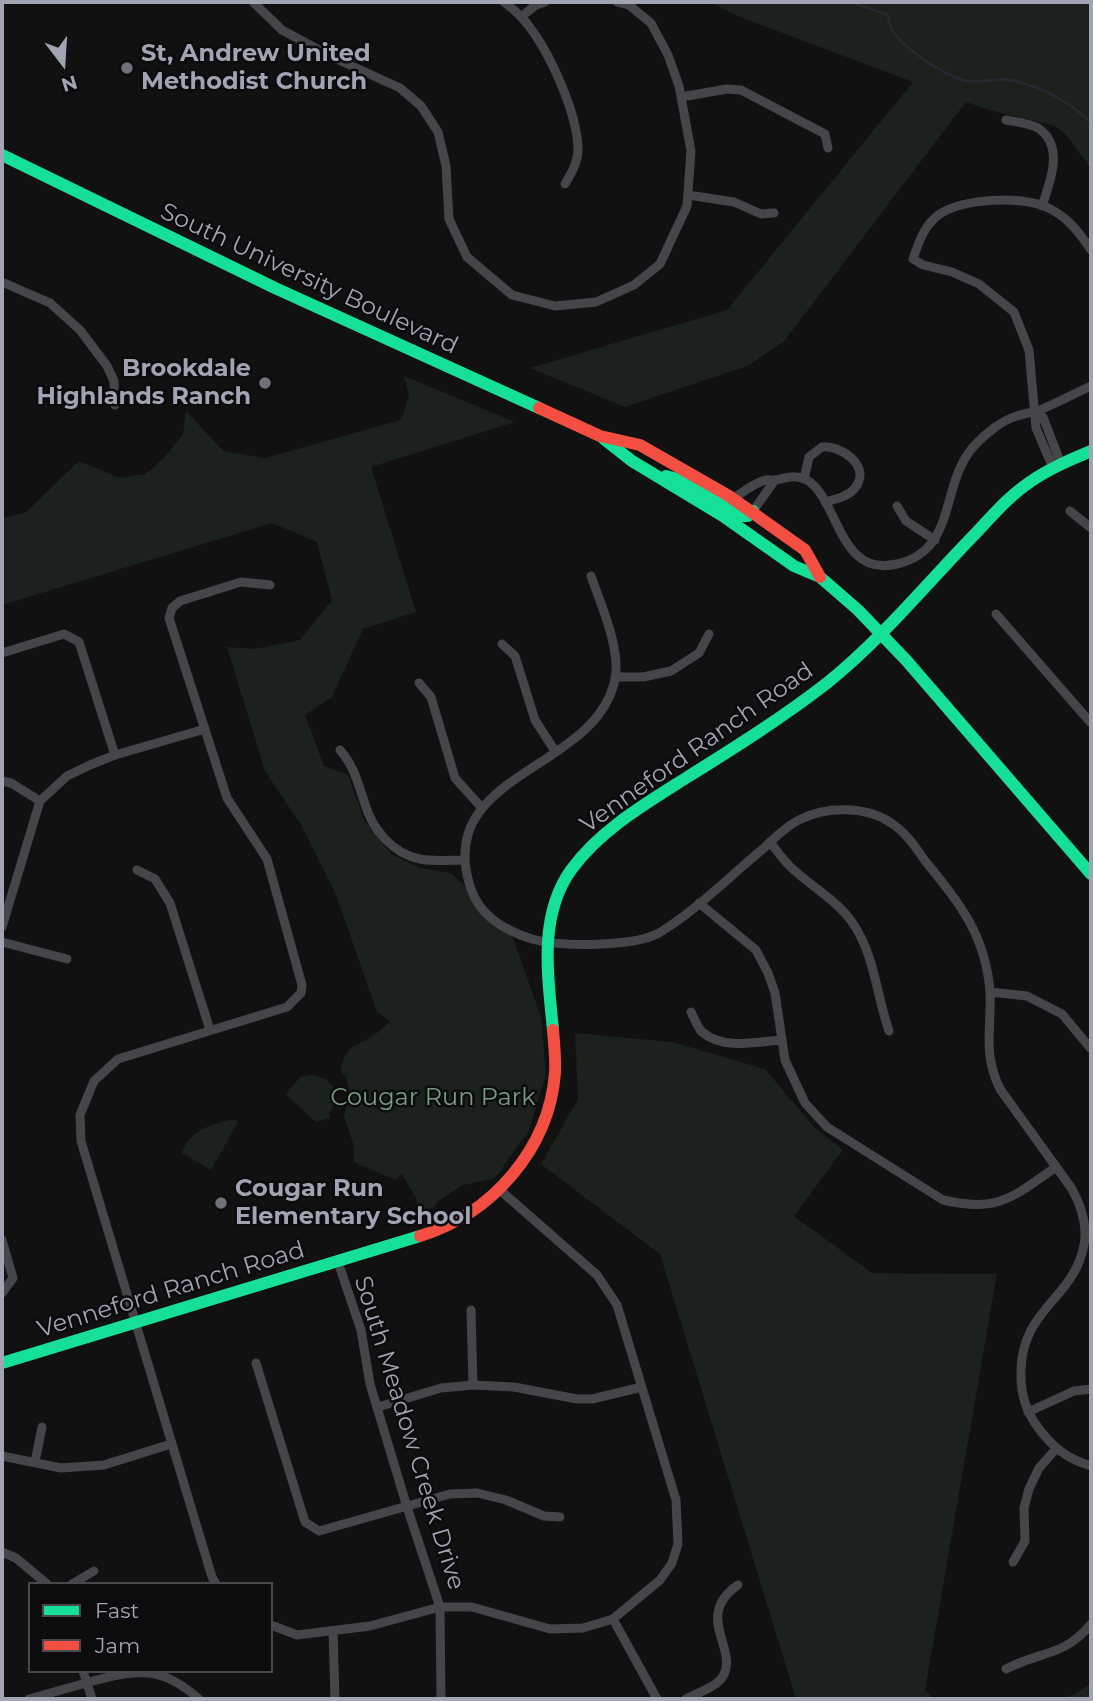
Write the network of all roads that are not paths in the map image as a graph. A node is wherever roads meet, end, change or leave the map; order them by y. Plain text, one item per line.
1 (253, 2) edge
2 (504, 2) edge
3 (545, 2) edge
4 (617, 2) edge
5 (522, 16) junction
6 (681, 97) junction
7 (1006, 120) dead end
8 (828, 148) dead end
9 (2, 155) edge
10 (565, 184) dead end
11 (688, 195) junction
12 (1042, 206) junction
13 (774, 213) dead end
14 (1091, 250) edge
15 (2, 282) edge
16 (1091, 386) edge
17 (115, 405) dead end
18 (1035, 412) junction
19 (600, 436) junction
20 (1091, 451) edge
21 (1057, 466) junction
22 (654, 473) junction
23 (804, 479) junction
24 (775, 481) junction
25 (733, 498) junction
26 (825, 502) junction
27 (897, 506) dead end
28 (753, 511) junction
29 (1070, 511) dead end
30 (1091, 528) edge
31 (935, 540) junction
32 (591, 576) dead end
33 (820, 577) junction
34 (270, 585) dead end
35 (996, 614) dead end
36 (880, 633) junction
37 (709, 634) dead end
38 (502, 643) dead end
39 (2, 653) edge
40 (615, 677) junction
41 (419, 683) dead end
42 (1091, 723) edge
43 (205, 729) junction
44 (340, 750) dead end
45 (555, 751) junction
46 (115, 755) junction
47 (2, 781) edge
48 (40, 801) junction
49 (481, 807) junction
50 (770, 842) junction
51 (464, 860) junction
52 (137, 870) dead end
53 (1091, 874) edge
54 (699, 903) junction
55 (2, 927) edge
56 (2, 942) edge
57 (548, 944) junction
58 (66, 959) dead end
59 (990, 992) junction
60 (691, 1012) dead end
61 (210, 1030) junction
62 (889, 1031) dead end
63 (781, 1040) junction
64 (1091, 1049) edge
65 (1056, 1167) junction
66 (500, 1191) junction
67 (2, 1240) edge
68 (338, 1262) junction
69 (2, 1293) edge
70 (471, 1311) dead end
71 (136, 1323) junction
72 (2, 1363) edge
73 (256, 1363) dead end
74 (473, 1385) junction
75 (642, 1387) junction
76 (1091, 1389) edge
77 (377, 1408) junction
78 (1028, 1412) junction
79 (42, 1427) dead end
80 (172, 1444) junction
81 (1056, 1449) junction
82 (2, 1455) edge
83 (35, 1462) junction
84 (1091, 1466) edge
85 (407, 1507) junction
86 (560, 1517) dead end
87 (2, 1552) edge
88 (1013, 1562) dead end
89 (94, 1571) dead end
90 (45, 1582) edge
91 (75, 1582) edge
92 (215, 1582) edge
93 (738, 1585) dead end
94 (440, 1607) junction
95 (613, 1619) junction
96 (1091, 1624) edge
97 (273, 1626) edge
98 (333, 1631) junction
99 (1006, 1669) dead end
100 (84, 1673) edge
101 (122, 1673) edge
102 (150, 1673) edge
103 (87, 1683) junction
104 (29, 1699) edge
105 (92, 1699) edge
106 (199, 1699) edge
107 (335, 1699) edge
108 (441, 1699) edge
109 (657, 1699) edge
110 (686, 1699) edge

1 - 11 street
2 - 5 street
3 - 5 street
4 - 6 street
5 - 10 street
6 - 8 street
6 - 11 street
7 - 12 street
9 - 19 main road, South University Boulevard
11 - 13 street
12 - 14 street
12 - 18 street
15 - 17 street
16 - 18 street
18 - 21 street
18 - 31 street
19 - 22 main road, South University Boulevard
19 - 25 main road, South University Boulevard
20 - 21 main road, Venneford Ranch Road
21 - 36 main road, Venneford Ranch Road
22 - 28 main road
22 - 33 main road, South University Boulevard
23 - 24 street
23 - 26 street
23 - 26 street
24 - 25 street
24 - 28 street
25 - 28 main road, South University Boulevard
26 - 31 street
27 - 31 street
28 - 33 main road, South University Boulevard
29 - 30 street
32 - 40 street
33 - 36 main road, South University Boulevard
34 - 43 street
35 - 42 street
36 - 53 main road, South University Boulevard
36 - 57 main road, Venneford Ranch Road
37 - 40 street
38 - 45 street
39 - 46 street
40 - 45 street
41 - 49 street
43 - 46 street
43 - 61 street
44 - 51 street
45 - 49 street
46 - 48 street
47 - 48 street
48 - 55 street
49 - 51 street
50 - 54 street
50 - 59 street
50 - 62 street
51 - 57 street
52 - 61 street
54 - 57 street
54 - 63 street
56 - 58 street
57 - 66 main road, Venneford Ranch Road
59 - 64 street
59 - 65 street
60 - 63 street
61 - 71 street
63 - 65 street
65 - 78 street
66 - 68 main road, Venneford Ranch Road
66 - 75 street
67 - 69 street
68 - 71 main road, Venneford Ranch Road
68 - 77 street, South Meadow Creek Drive
70 - 74 street
71 - 72 main road, Venneford Ranch Road
71 - 80 street
73 - 85 street
74 - 75 street
74 - 77 street
75 - 95 street
76 - 78 street
77 - 85 street, South Meadow Creek Drive
78 - 81 street
79 - 83 street
80 - 83 street
80 - 92 street
81 - 84 street
81 - 88 street
82 - 83 street
85 - 86 street
85 - 94 street, South Meadow Creek Drive
87 - 90 street
89 - 91 street
93 - 110 street
94 - 95 street
94 - 98 street
94 - 108 street, South Meadow Creek Drive
95 - 109 street
96 - 99 street
97 - 98 street
98 - 107 street
100 - 103 street
101 - 103 street
102 - 106 street
103 - 104 street
103 - 105 street

